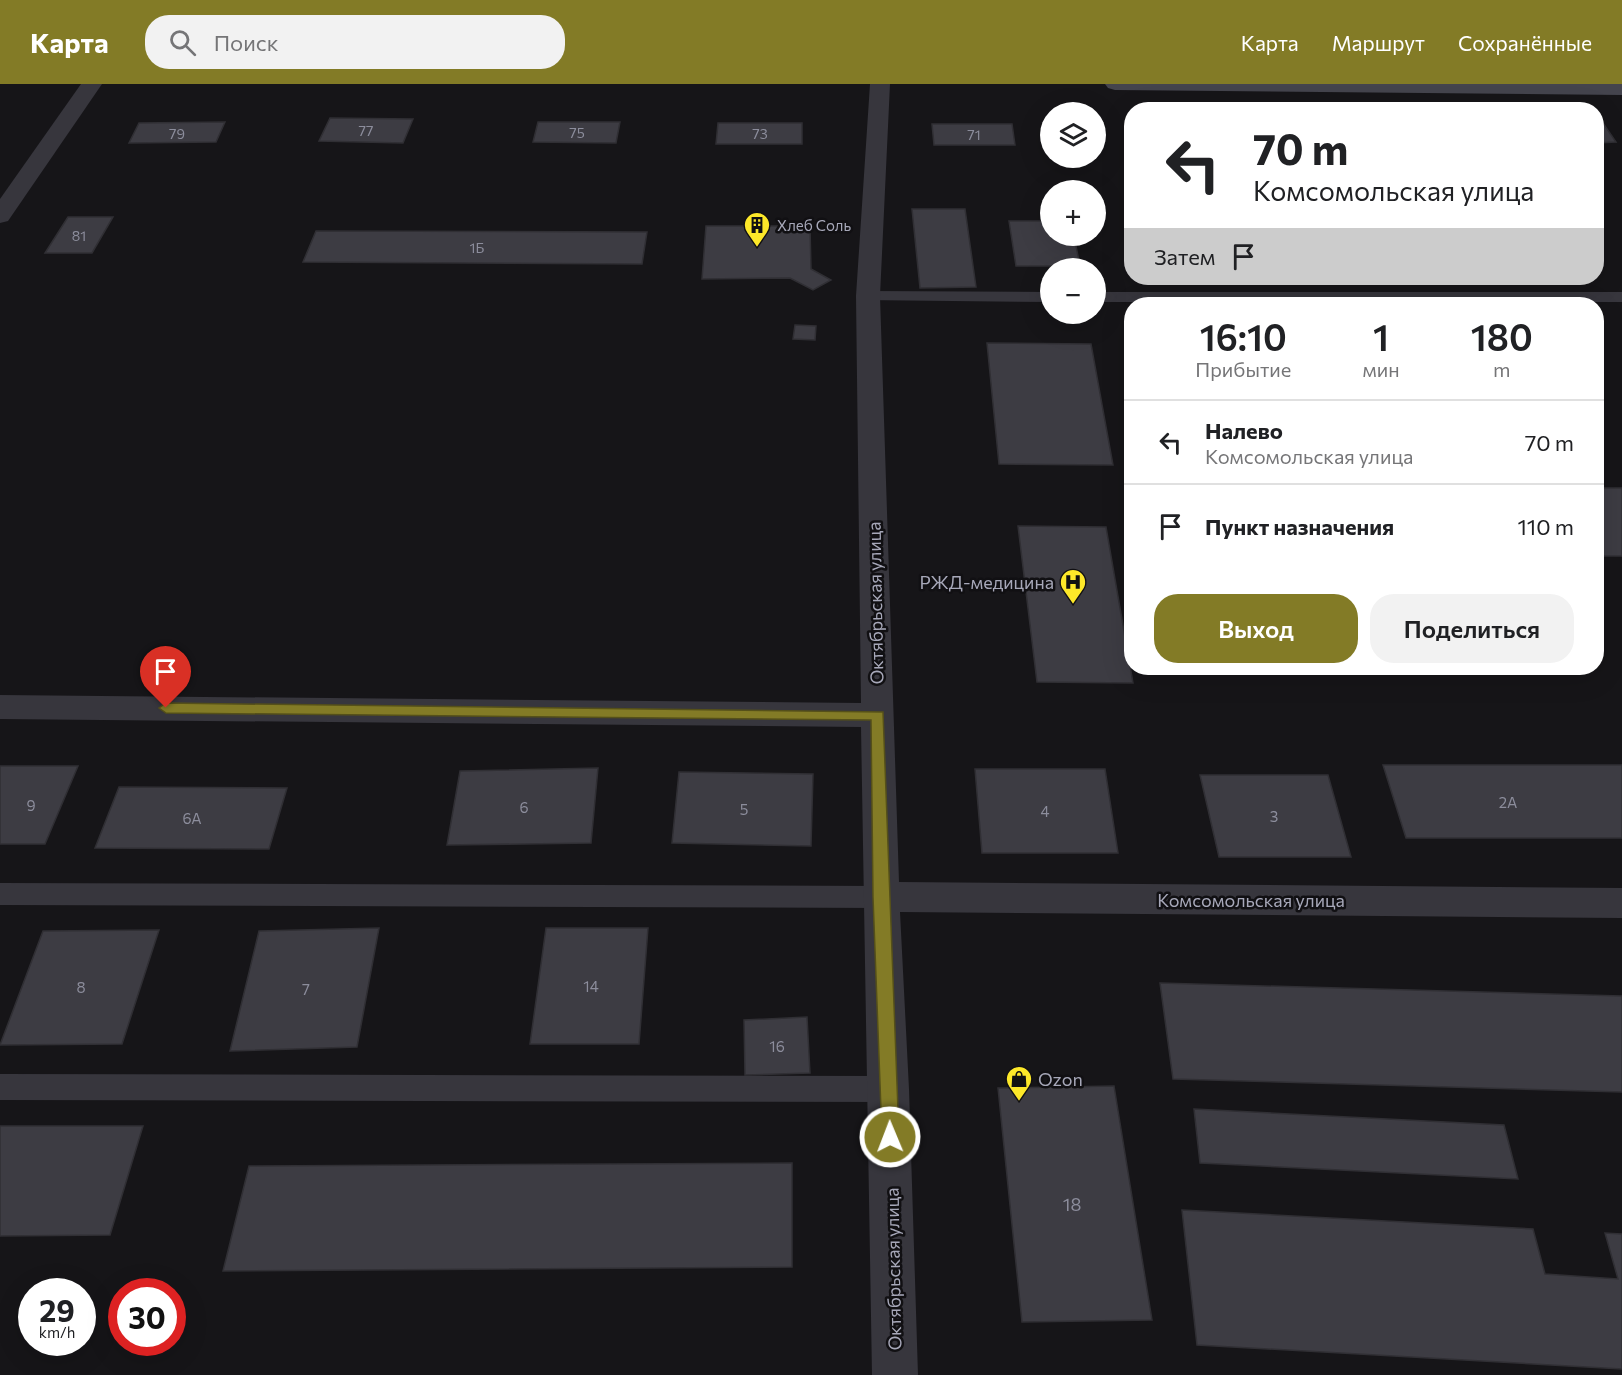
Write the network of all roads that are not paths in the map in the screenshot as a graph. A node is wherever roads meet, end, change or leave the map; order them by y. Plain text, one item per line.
1 (92, 84) edge
2 (880, 84) edge
3 (1115, 84) edge
4 (1275, 85) edge
5 (1622, 89) edge
6 (0, 216) edge
7 (868, 297) junction
8 (1040, 297) edge
9 (1106, 297) edge
10 (1622, 297) edge
11 (0, 707) edge
12 (878, 715) junction
13 (0, 894) edge
14 (880, 897) junction
15 (1622, 903) edge
16 (0, 1087) edge
17 (889, 1089) junction
18 (895, 1375) edge

1 - 6 street
2 - 7 street, Октябрьская улица
3 - 4 street
4 - 5 street
7 - 8 lane
7 - 12 street, Октябрьская улица
9 - 10 lane
11 - 12 street
12 - 14 street, Октябрьская улица
13 - 14 lane
14 - 15 street, Комсомольская улица
14 - 17 street, Октябрьская улица
16 - 17 lane
17 - 18 street, Октябрьская улица

